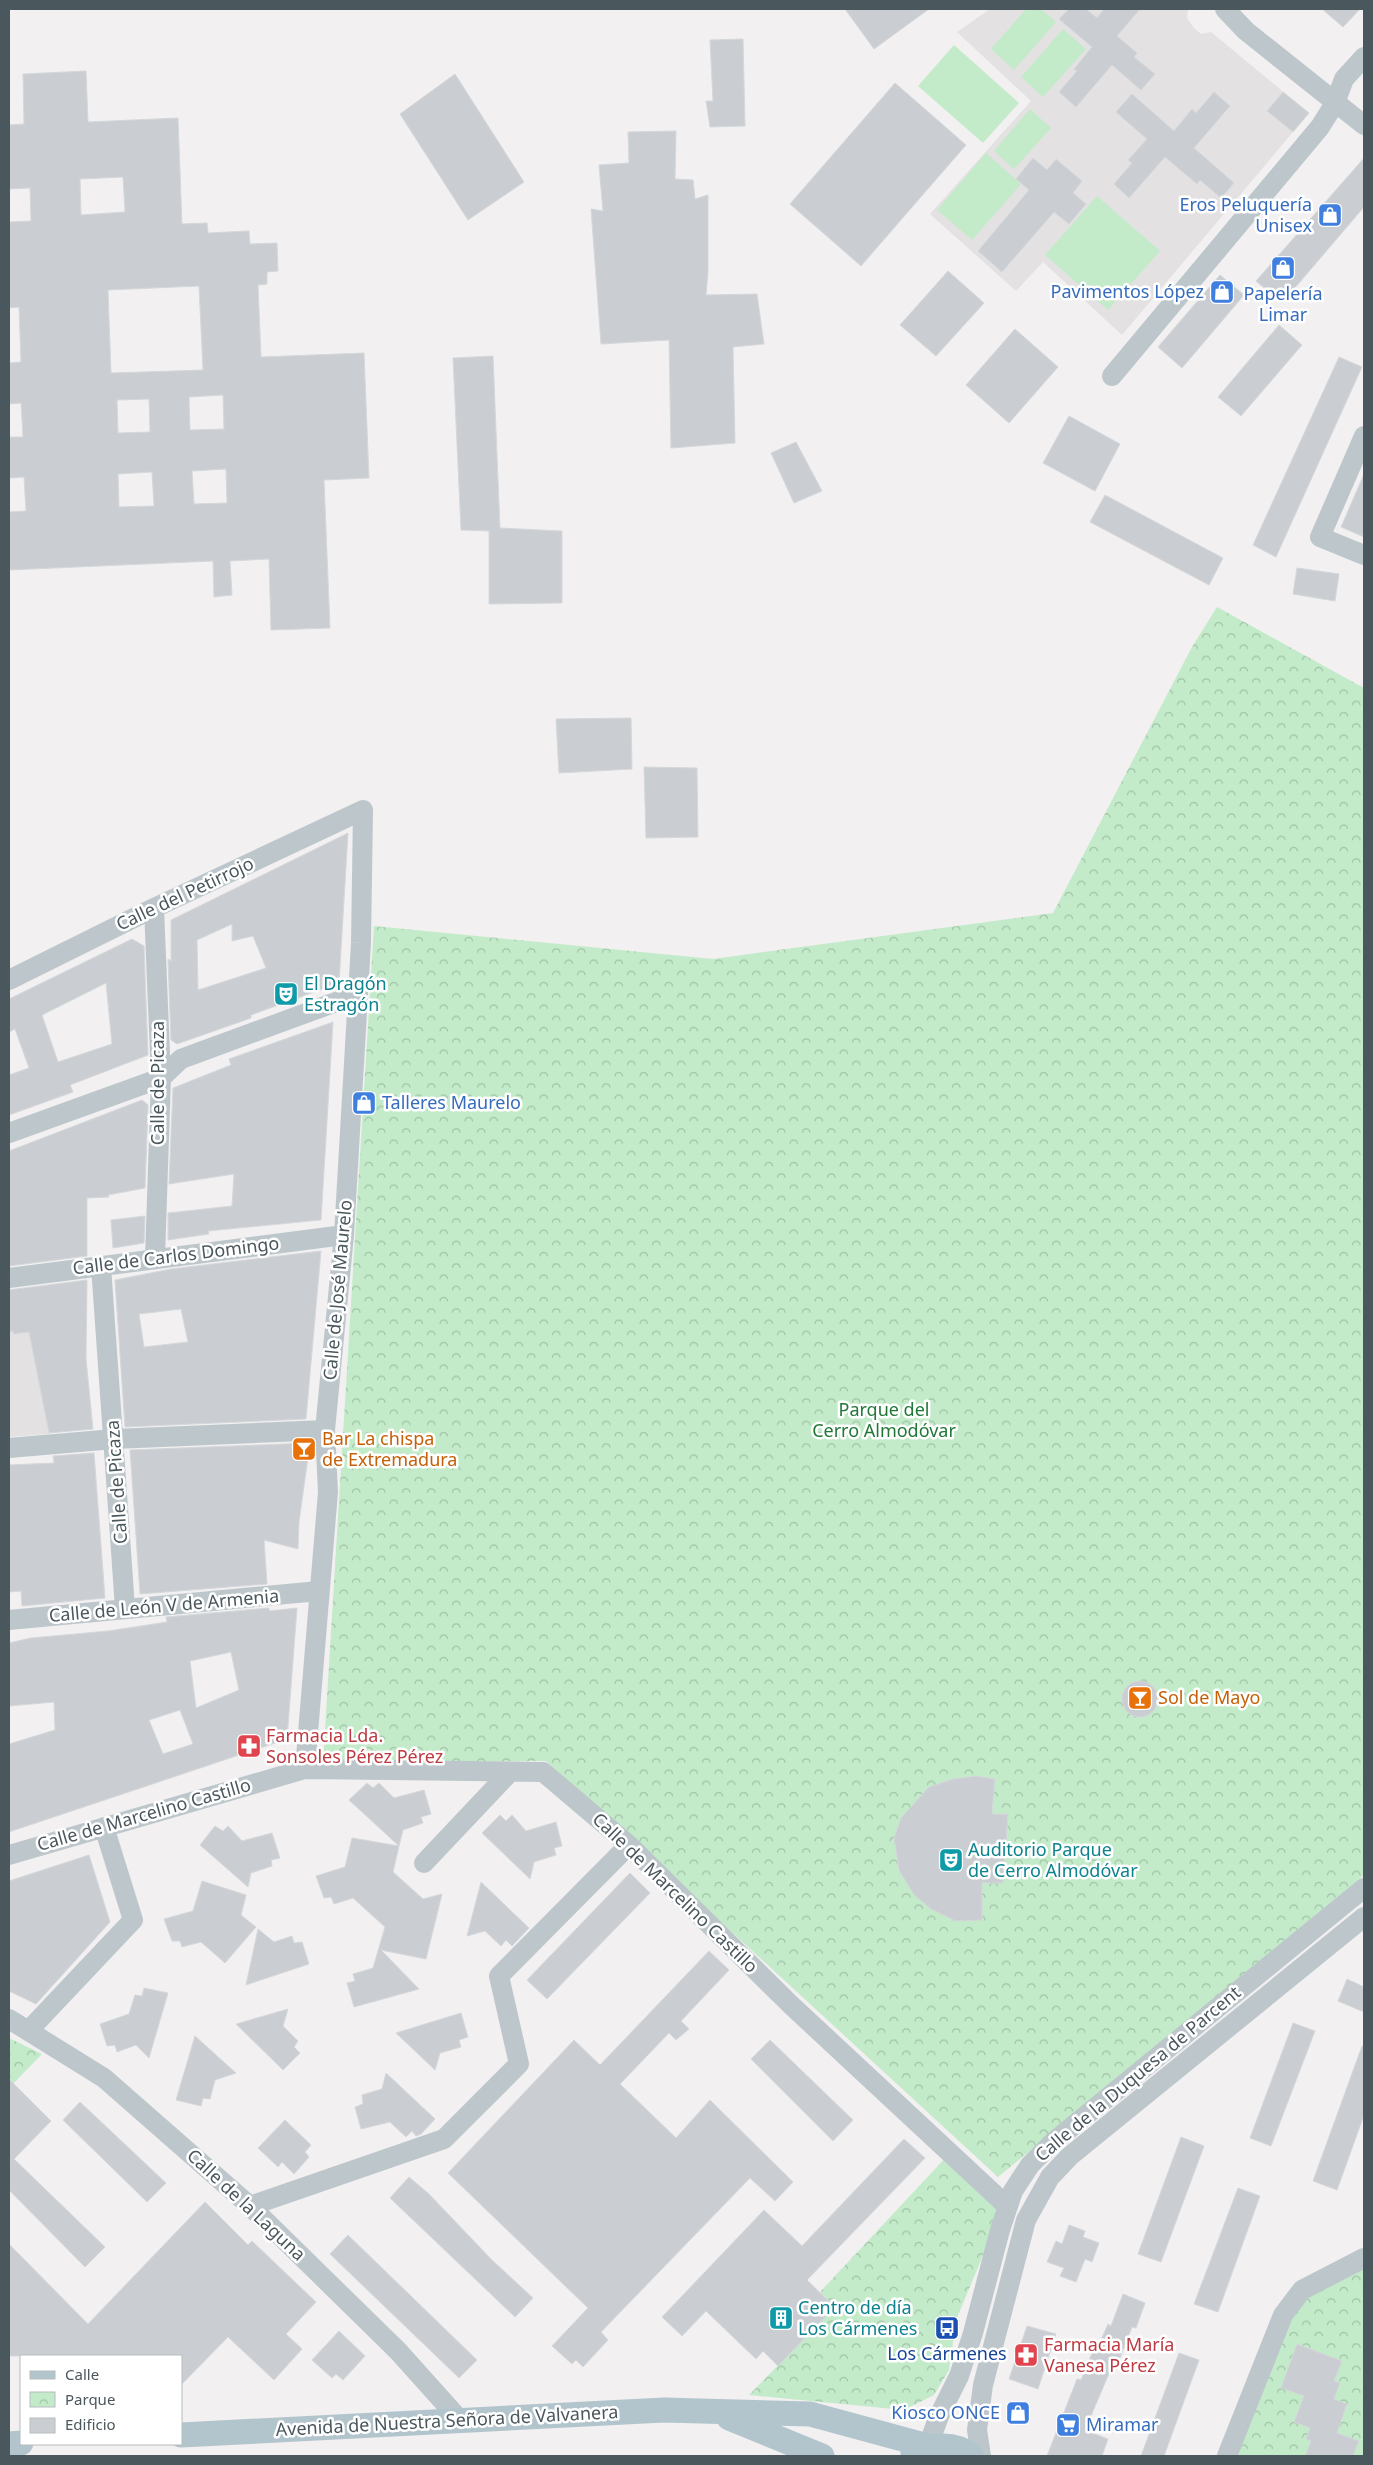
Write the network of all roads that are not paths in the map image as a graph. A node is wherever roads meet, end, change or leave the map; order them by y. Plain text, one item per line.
1 (1225, 9) edge
2 (1364, 57) edge
3 (1334, 103) junction
4 (1364, 125) edge
5 (1112, 376) dead end
6 (1364, 436) edge
7 (1364, 554) edge
8 (363, 810) joint
9 (154, 908) junction
10 (9, 980) edge
11 (358, 994) junction
12 (161, 1078) junction
13 (9, 1133) edge
14 (344, 1235) junction
15 (155, 1258) junction
16 (102, 1266) junction
17 (9, 1278) edge
18 (325, 1430) junction
19 (114, 1439) junction
20 (9, 1448) edge
21 (319, 1592) junction
22 (125, 1608) junction
23 (9, 1620) edge
24 (305, 1769) junction
25 (510, 1772) junction
26 (104, 1827) junction
27 (629, 1844) junction
28 (9, 1855) edge
29 (424, 1863) dead end
30 (1364, 1888) edge
31 (1364, 1917) edge
32 (9, 2019) edge
33 (30, 2030) junction
34 (250, 2206) junction
35 (1007, 2206) junction
36 (1364, 2258) edge
37 (713, 2411) junction
38 (459, 2419) junction
39 (182, 2435) edge
40 (917, 2451) edge
41 (822, 2456) edge
42 (972, 2456) edge
43 (981, 2456) edge
44 (1227, 2456) edge

1 - 3 street
2 - 3 street
3 - 4 street
3 - 5 street
6 - 7 street
8 - 9 street, Calle del Petirrojo
8 - 11 street, Calle de José Maurelo
9 - 10 street, Calle del Petirrojo
9 - 12 street, Calle de Picaza
11 - 12 street
11 - 14 street, Calle de José Maurelo
12 - 13 street
12 - 15 street, Calle de Picaza
14 - 15 street, Calle de Carlos Domingo
14 - 18 street, Calle de José Maurelo
15 - 16 street, Calle de Carlos Domingo
16 - 17 street, Calle de Carlos Domingo
16 - 19 street, Calle de Picaza
18 - 19 street
18 - 21 street, Calle de José Maurelo
19 - 20 street
19 - 22 street, Calle de Picaza
21 - 22 street, Calle de León V de Armenia
21 - 24 street, Calle de José Maurelo
22 - 23 street, Calle de León V de Armenia
24 - 25 street, Calle de Marcelino Castillo
24 - 26 street, Calle de Marcelino Castillo
25 - 27 street, Calle de Marcelino Castillo
25 - 29 street
26 - 28 street, Calle de Marcelino Castillo
26 - 33 street
27 - 34 street
27 - 35 street, Calle de Marcelino Castillo
30 - 35 street, Calle de la Duquesa de Parcent
31 - 43 street, Calle de la Duquesa de Parcent
32 - 33 street, Calle de la Laguna
33 - 34 street, Calle de la Laguna
34 - 38 street, Calle de la Laguna
35 - 40 street, Calle de la Duquesa de Parcent
36 - 44 street
37 - 38 main road, Avenida de Nuestra Señora de Valvanera
37 - 40 main road, Avenida de Nuestra Señora de Valvanera
37 - 41 main road, Avenida de Nuestra Señora de Valvanera
38 - 39 main road, Avenida de Nuestra Señora de Valvanera
40 - 42 main road, Avenida de Nuestra Señora de Valvanera

